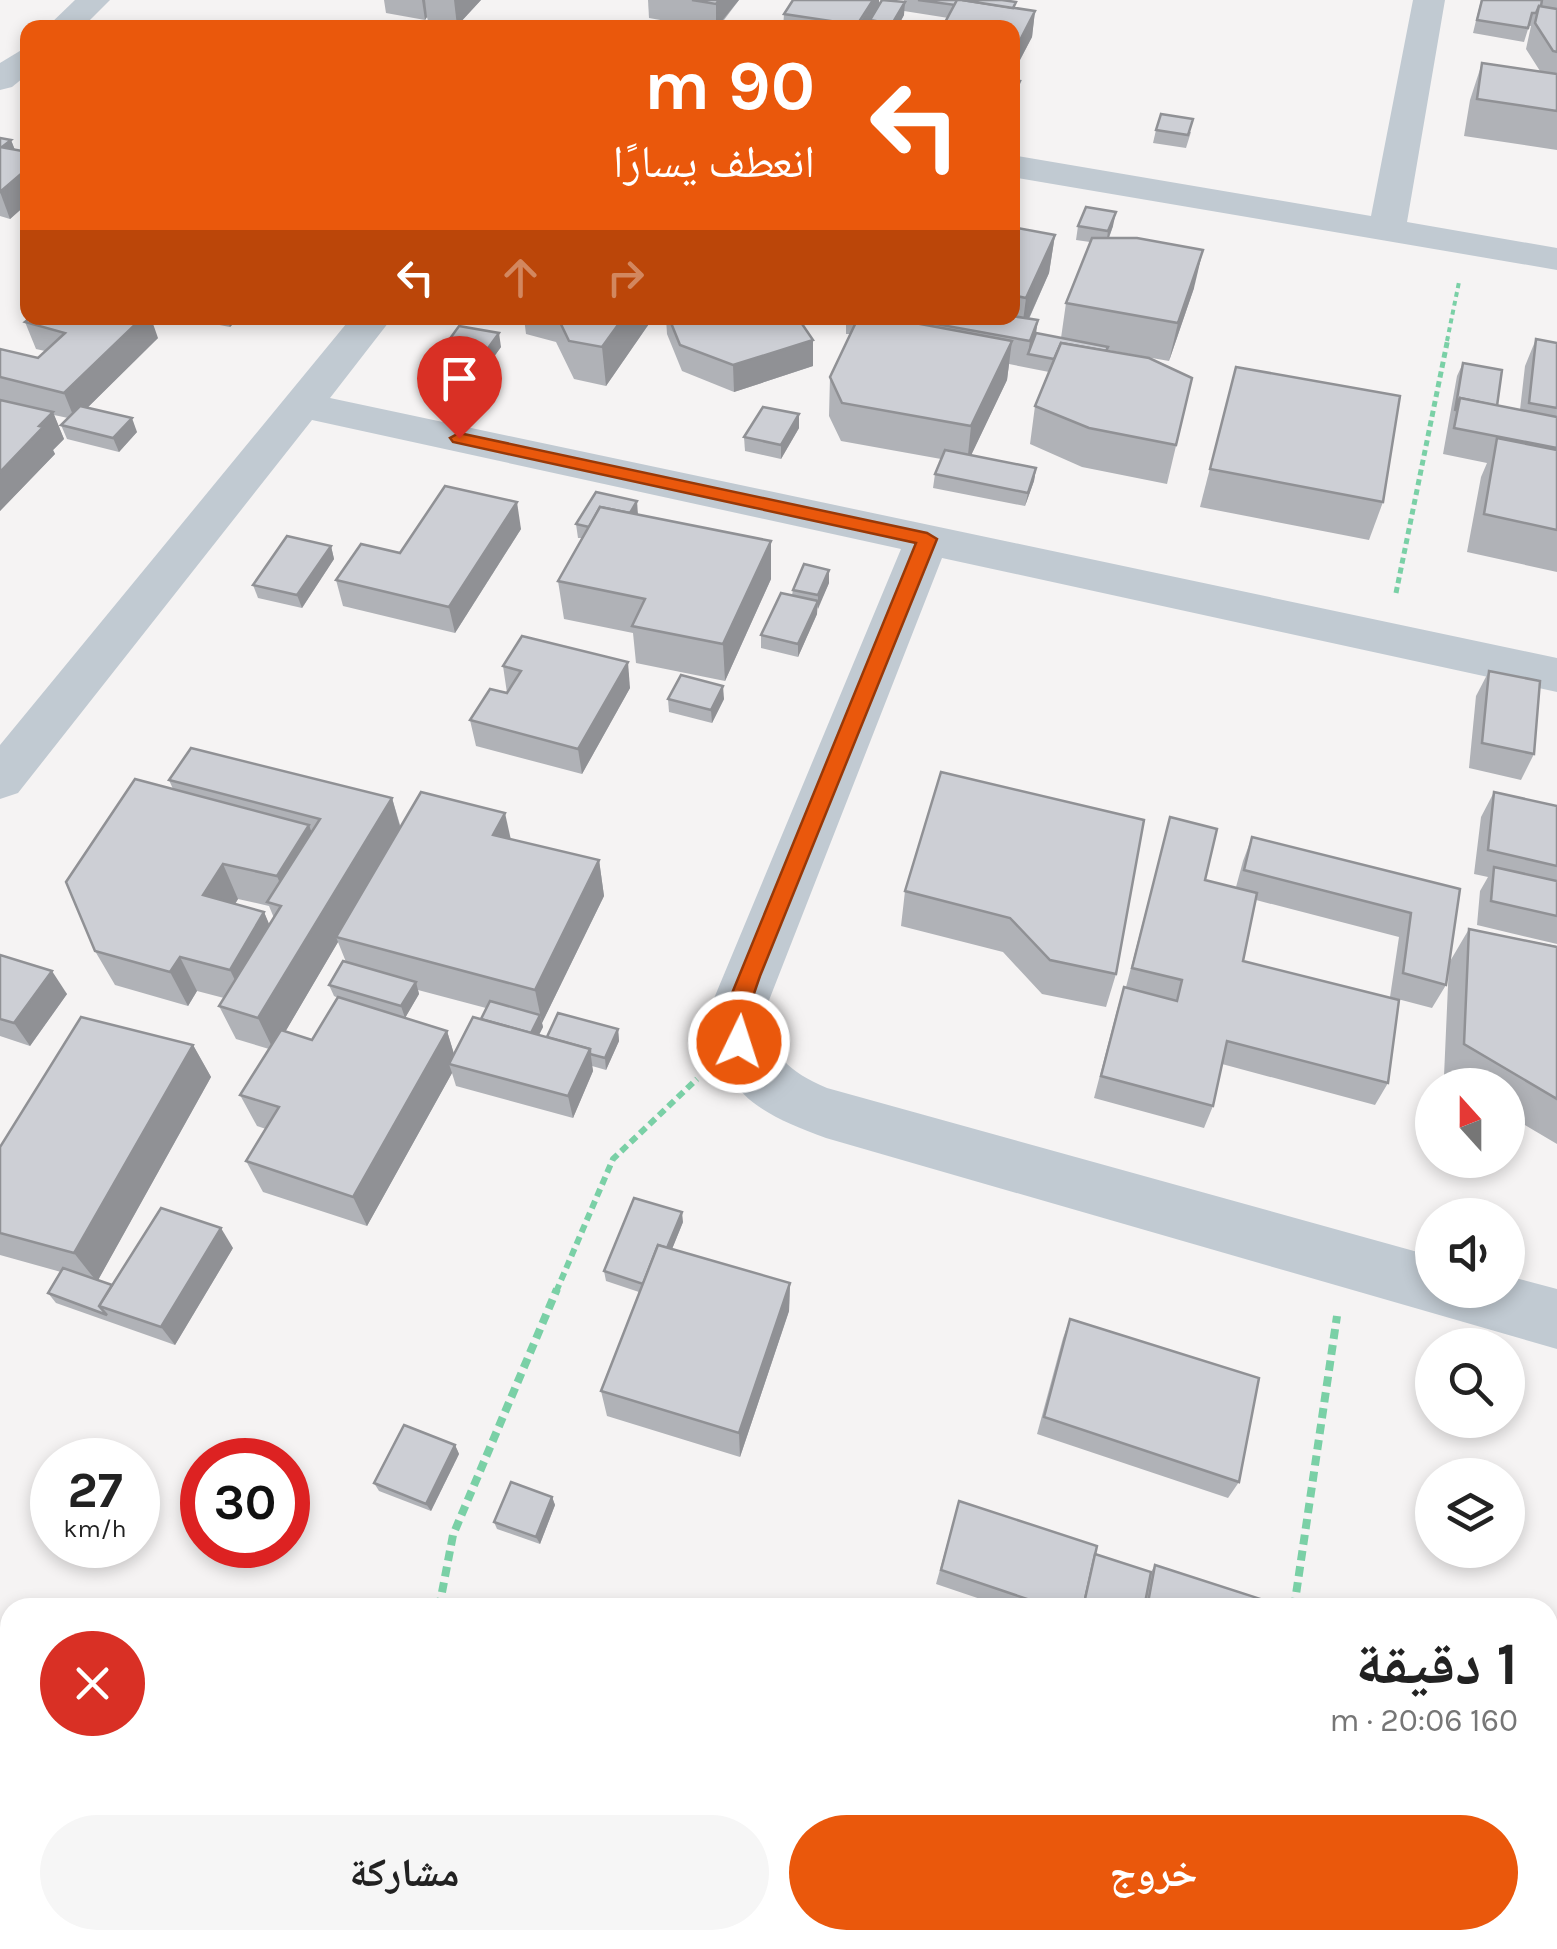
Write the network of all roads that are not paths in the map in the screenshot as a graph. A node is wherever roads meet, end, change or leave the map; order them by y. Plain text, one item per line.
1 (94, 0) edge
2 (1429, 0) edge
3 (71, 20) edge
4 (20, 63) edge
5 (0, 80) edge
6 (1020, 167) edge
7 (1387, 230) junction
8 (1557, 258) edge
9 (366, 325) edge
10 (303, 405) junction
11 (927, 539) junction
12 (1557, 675) edge
13 (0, 780) edge
14 (1415, 1280) edge
15 (1517, 1308) edge
16 (1557, 1319) edge

1 - 3 street
2 - 7 street
4 - 5 street
6 - 7 street
7 - 8 street
9 - 10 street
10 - 11 street
10 - 13 street
11 - 12 street
11 - 14 street
15 - 16 street

